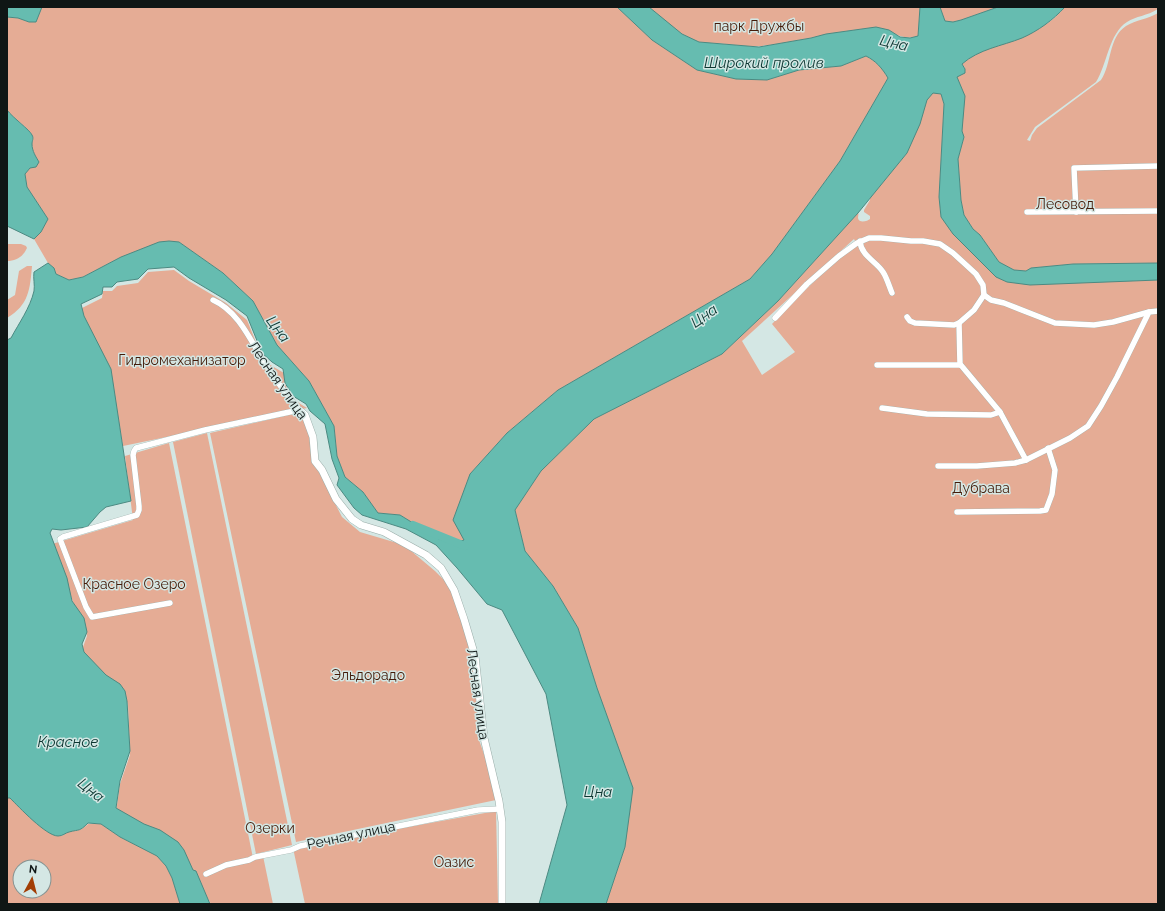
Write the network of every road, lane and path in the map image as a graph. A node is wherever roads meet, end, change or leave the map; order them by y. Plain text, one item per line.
1 (1158, 166) edge
2 (1158, 211) edge
3 (1027, 212) dead end
4 (1076, 212) junction
5 (860, 241) junction
6 (892, 293) dead end
7 (984, 295) junction
8 (213, 300) dead end
9 (1158, 311) edge
10 (1149, 312) junction
11 (907, 317) dead end
12 (775, 318) dead end
13 (959, 323) junction
14 (877, 365) dead end
15 (960, 365) junction
16 (882, 408) dead end
17 (298, 410) junction
18 (1000, 412) junction
19 (1048, 448) junction
20 (1026, 460) junction
21 (938, 466) dead end
22 (957, 512) dead end
23 (170, 603) dead end
24 (500, 809) junction
25 (206, 874) dead end
26 (502, 904) edge

1 - 4 street
2 - 4 street
3 - 4 street
5 - 6 street
5 - 7 street
5 - 12 street
7 - 10 street
7 - 13 street
8 - 17 street, Лесная улица
9 - 10 street
10 - 19 street
11 - 13 street
13 - 15 street
14 - 15 street
15 - 18 street
16 - 18 street
17 - 23 street
17 - 24 street, Лесная улица
18 - 20 street
19 - 20 street
19 - 22 street
20 - 21 street
24 - 25 street, Речная улица
24 - 26 street, Лесная улица

